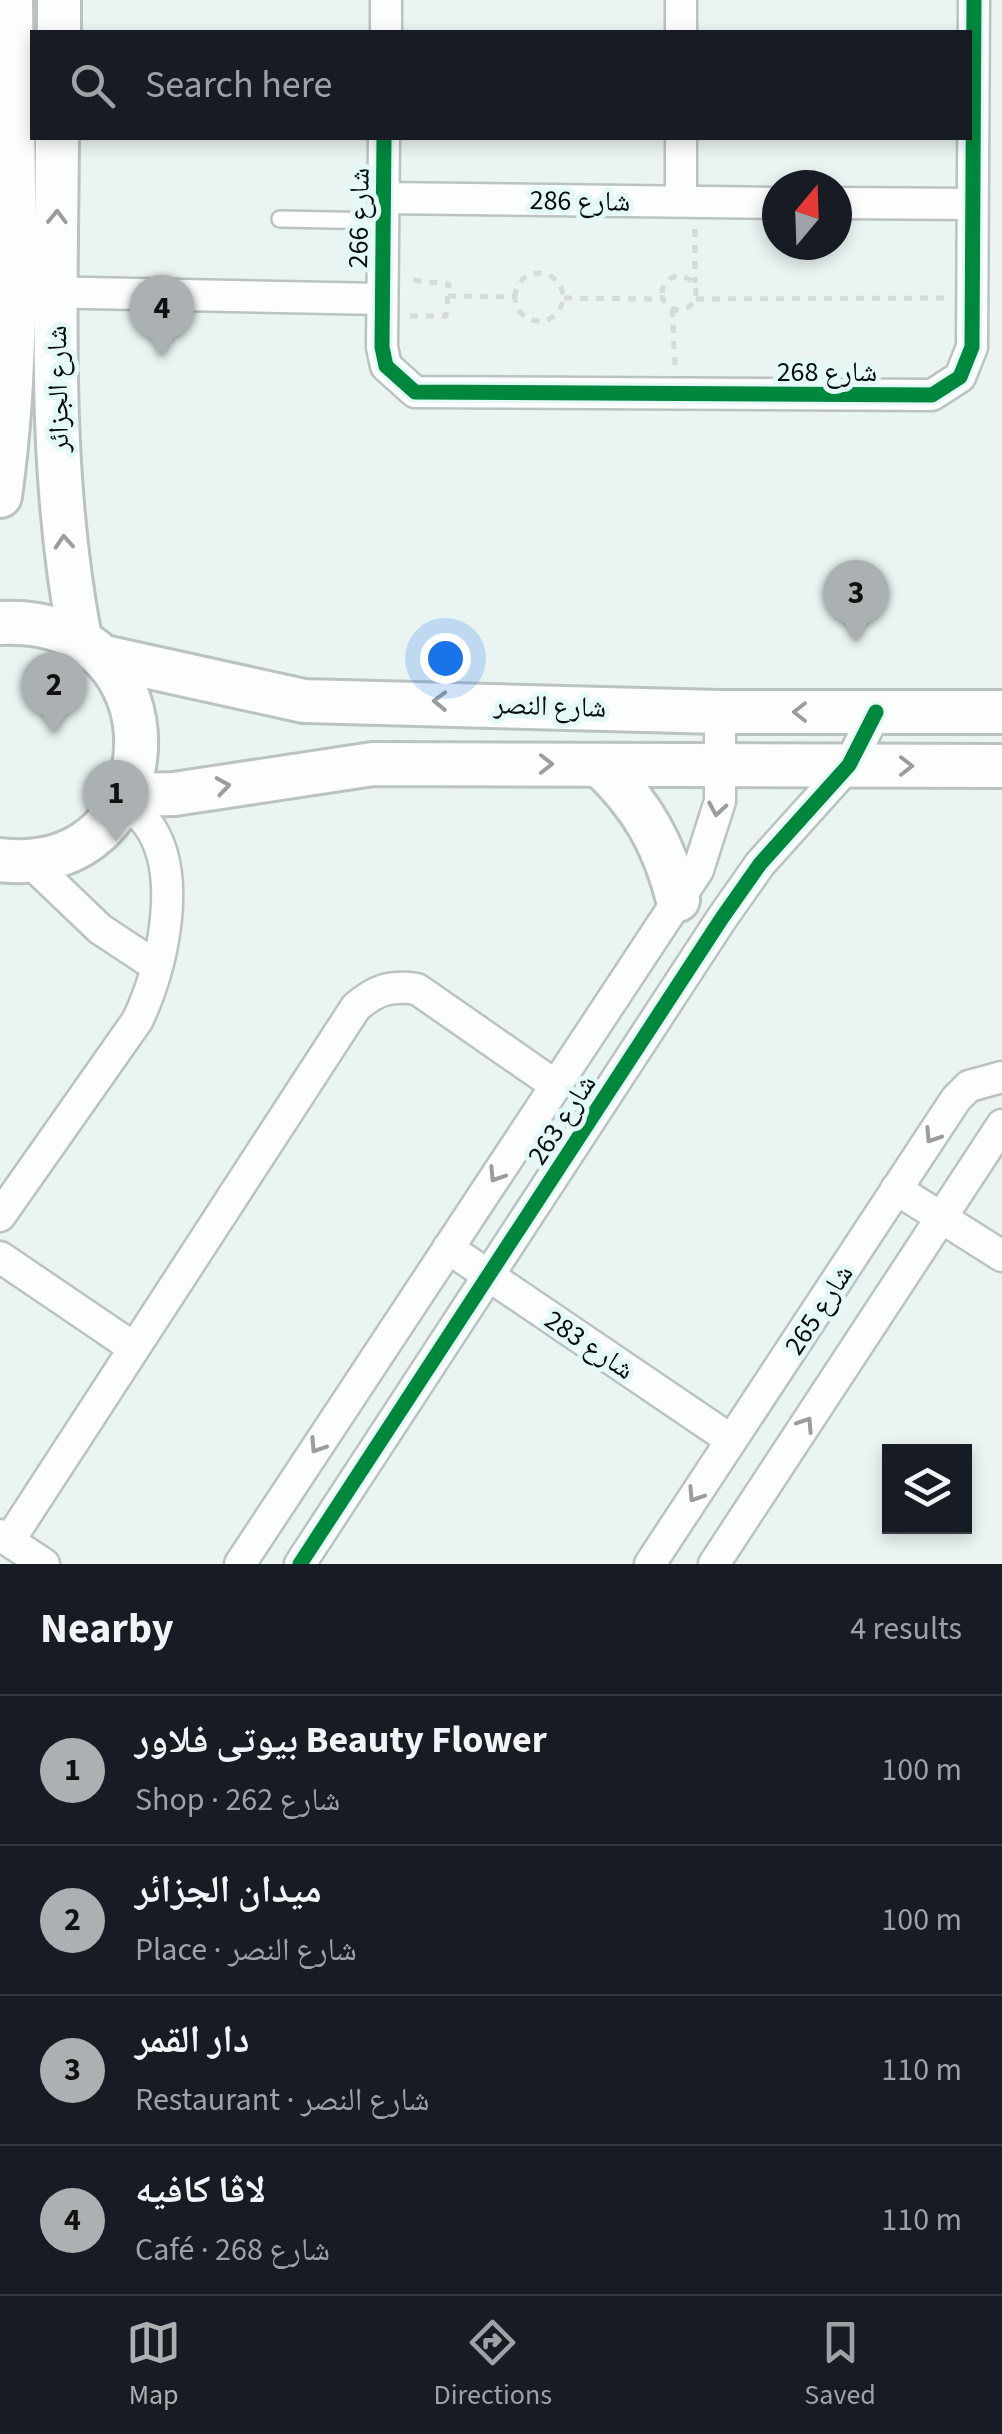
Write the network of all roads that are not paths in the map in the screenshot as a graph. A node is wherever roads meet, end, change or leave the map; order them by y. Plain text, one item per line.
1 (12, 0) edge
2 (59, 0) edge
3 (386, 0) edge
4 (680, 0) edge
5 (974, 0) edge
6 (58, 30) edge
7 (386, 30) edge
8 (680, 30) edge
9 (58, 140) edge
10 (384, 140) edge
11 (681, 140) edge
12 (688, 202) junction
13 (762, 202) edge
14 (852, 203) edge
15 (972, 204) junction
16 (383, 209) junction
17 (280, 220) dead end
18 (6, 288) edge
19 (56, 292) junction
20 (382, 298) junction
21 (987, 299) edge
22 (0, 496) edge
23 (0, 622) edge
24 (92, 647) junction
25 (720, 712) junction
26 (876, 712) junction
27 (1002, 712) edge
28 (600, 764) junction
29 (721, 765) junction
30 (850, 765) junction
31 (1002, 766) edge
32 (124, 799) junction
33 (15, 860) edge
34 (678, 900) junction
35 (156, 966) junction
36 (1002, 1077) edge
37 (556, 1086) junction
38 (1002, 1125) edge
39 (896, 1190) junction
40 (0, 1216) edge
41 (941, 1218) junction
42 (448, 1248) junction
43 (1002, 1256) edge
44 (0, 1257) edge
45 (488, 1276) junction
46 (134, 1348) junction
47 (732, 1440) junction
48 (4, 1538) edge
49 (44, 1564) edge
50 (240, 1564) edge
51 (300, 1564) edge
52 (650, 1564) edge
53 (714, 1564) edge

1 - 18 street, شارع الجزائر
2 - 6 street
3 - 7 street
4 - 8 street
5 - 15 street, شارع 268
19 -> 9 street, شارع الجزائر
10 - 16 street, شارع 266
11 - 12 street
12 - 13 street, شارع 286
12 - 16 street, شارع 286
14 - 15 street
15 - 21 street, شارع 268
16 - 17 lane
16 - 20 street, شارع 266
18 - 19 street
18 - 22 street, شارع الجزائر
19 - 20 street
24 -> 19 street, شارع الجزائر
20 - 21 street, شارع 268
23 - 24 street, شارع النصر
25 -> 24 street, شارع النصر
24 - 32 street
26 -> 25 street, شارع النصر
25 - 29 street, شارع 263
26 - 27 street, شارع النصر
26 - 30 street, شارع 263
28 - 29 street, شارع النصر
32 -> 28 street, شارع النصر
28 - 34 street
29 - 30 street, شارع النصر
29 -> 34 street, شارع 263
30 -> 31 street, شارع النصر
30 - 45 street, شارع 263
32 - 33 street
32 - 35 street
33 - 35 street
34 - 37 street, شارع 263
35 - 40 street
36 -> 39 street, شارع 265
37 -> 42 street, شارع 263
37 - 46 street
38 - 41 street, شارع 265
39 - 41 street
39 - 47 street, شارع 265
41 - 43 street
53 -> 41 street, شارع 265
42 - 45 street, شارع 283
42 -> 50 street, شارع 263
44 - 46 street
45 - 47 street, شارع 283
45 - 51 street, شارع 263
46 - 48 street
47 -> 52 street, شارع 265
48 - 49 street

